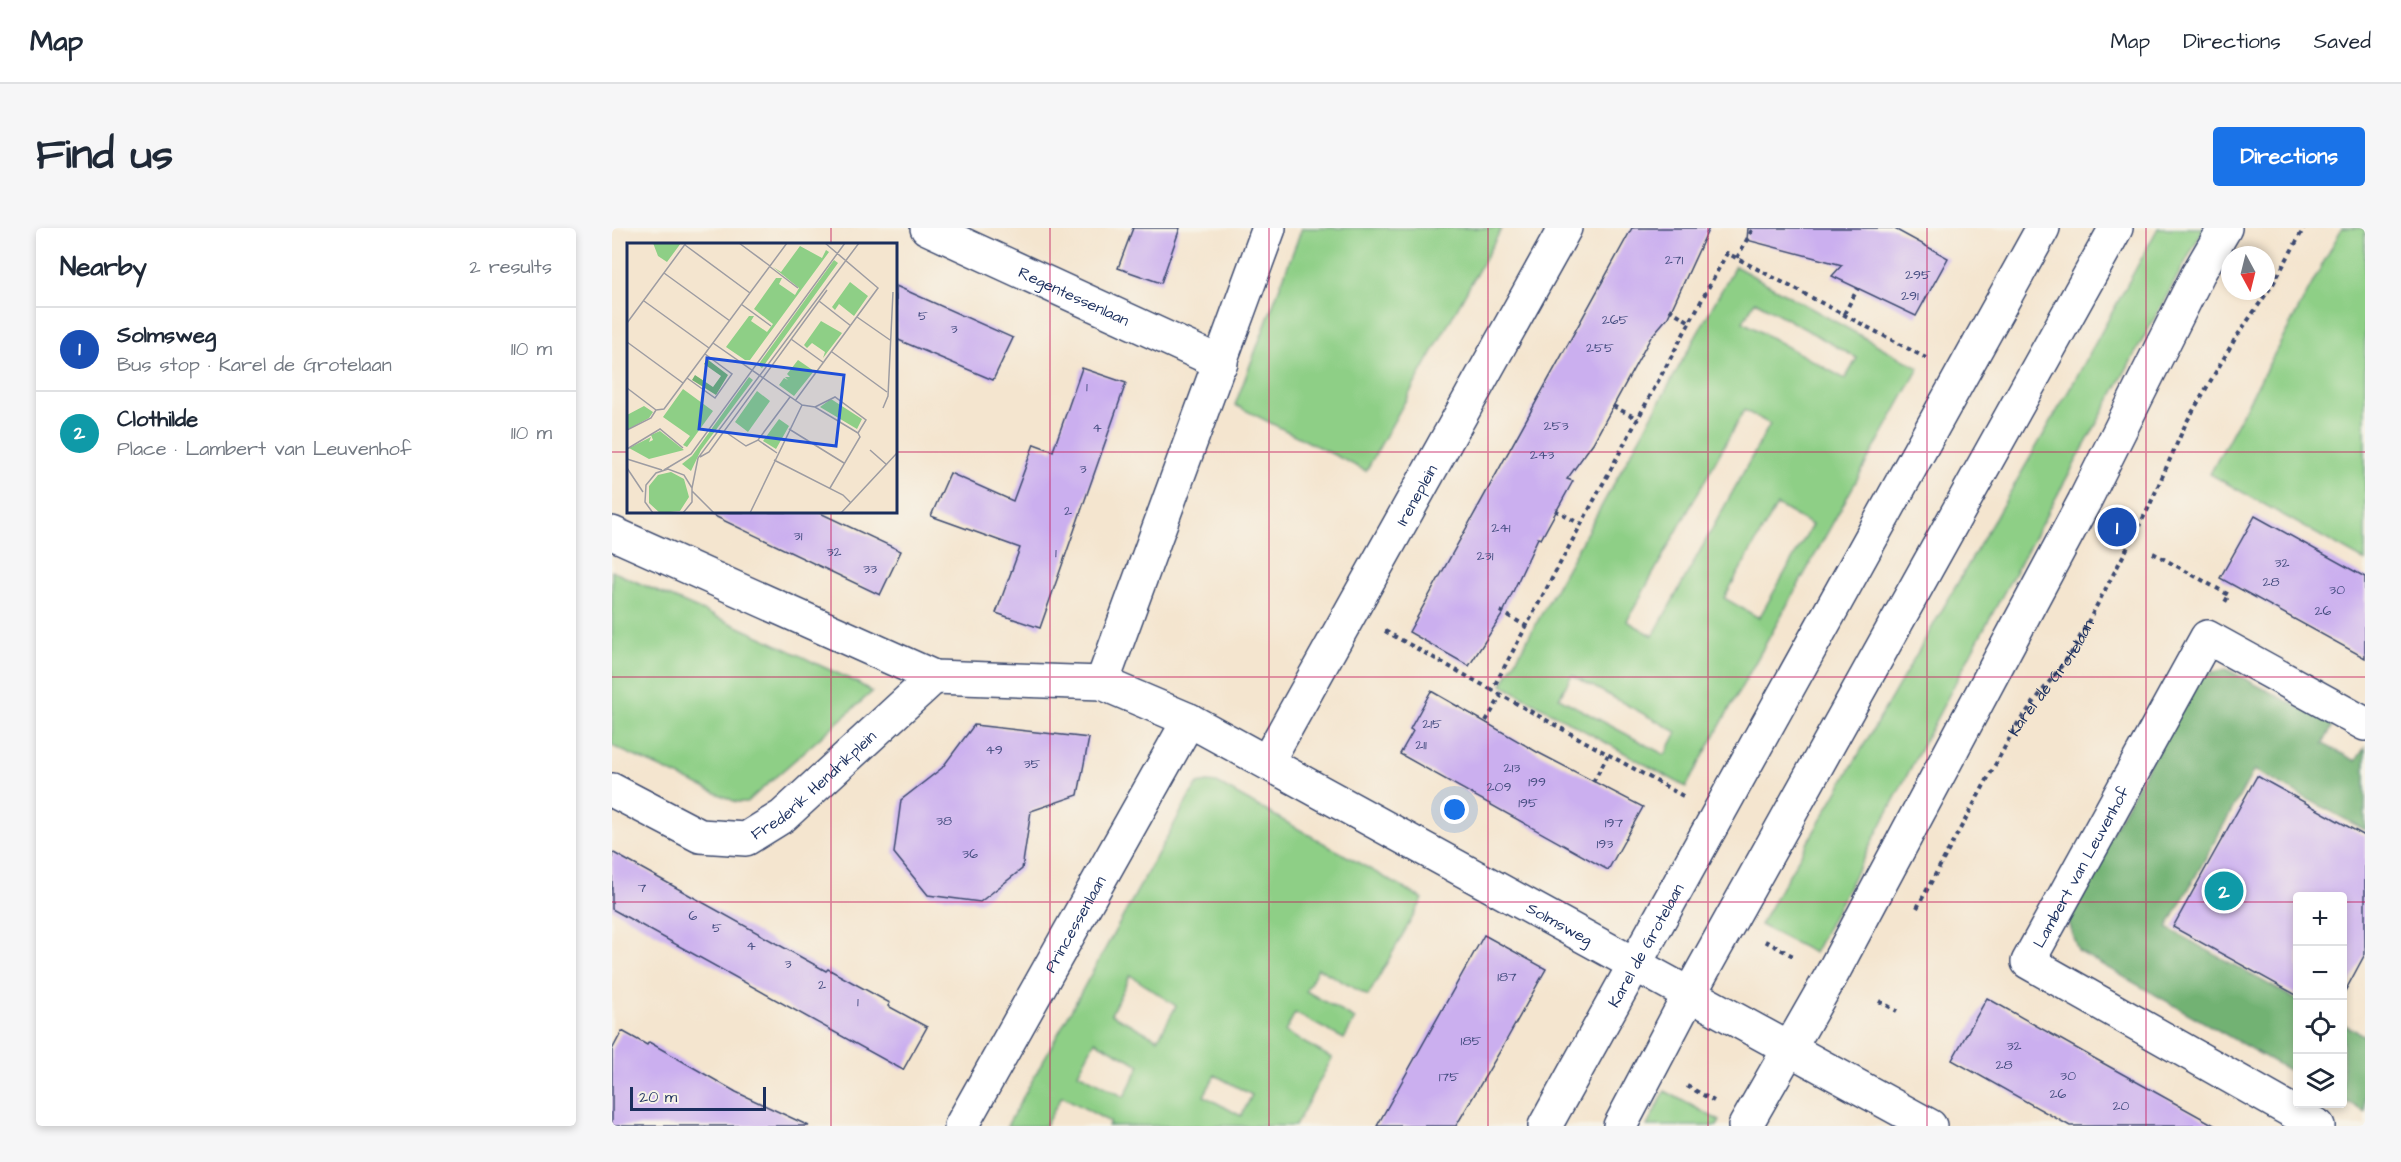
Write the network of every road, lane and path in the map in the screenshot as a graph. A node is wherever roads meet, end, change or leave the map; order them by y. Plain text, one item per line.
1 (927, 228) edge
2 (1269, 228) edge
3 (1565, 228) edge
4 (2116, 228) edge
5 (2224, 228) edge
6 (2304, 228) edge
7 (1752, 230) dead end
8 (2031, 232) edge
9 (1737, 258) junction
10 (1858, 288) dead end
11 (1669, 309) dead end
12 (1844, 314) junction
13 (1690, 322) junction
14 (1933, 362) dead end
15 (1221, 363) junction
16 (1613, 406) dead end
17 (1638, 420) junction
18 (1555, 510) dead end
19 (1582, 525) junction
20 (612, 533) edge
21 (2153, 553) dead end
22 (1500, 611) dead end
23 (1351, 612) junction
24 (1528, 627) junction
25 (2206, 637) junction
26 (934, 677) junction
27 (1102, 683) junction
28 (1492, 690) junction
29 (1502, 696) junction
30 (1189, 720) junction
31 (1486, 721) dead end
32 (2365, 724) edge
33 (1608, 755) junction
34 (1267, 762) junction
35 (1593, 782) dead end
36 (612, 790) edge
37 (1689, 800) dead end
38 (1915, 912) dead end
39 (1761, 939) dead end
40 (1800, 959) dead end
41 (1633, 964) junction
42 (1689, 995) junction
43 (1879, 1001) dead end
44 (1897, 1011) dead end
45 (1787, 1049) junction
46 (1681, 1083) dead end
47 (1719, 1103) dead end
48 (961, 1126) edge
49 (1545, 1126) edge
50 (1620, 1126) edge
51 (1744, 1126) edge
52 (1930, 1126) edge
53 (2318, 1126) edge

1 - 15 street, Regentessenlaan
2 - 15 street
3 - 23 street, Ireneplein
4 - 42 street
5 - 45 street
6 - 38 path, Karel de Grotelaan
7 - 9 path
8 - 41 street, Karel de Grotelaan
9 - 12 path
9 - 13 path
10 - 12 path
11 - 13 path
12 - 14 path
13 - 17 path
15 - 27 street
16 - 17 path
17 - 19 path
18 - 19 path
19 - 24 path
20 - 26 street
21 - 25 path
22 - 24 path
23 - 28 path
23 - 34 street, Ireneplein
24 - 28 path
25 - 32 street
25 - 53 street, Lambert van Leuvenhof
26 - 27 street
26 - 36 street, Frederik Hendrikplein
27 - 30 street
28 - 29 path
29 - 31 path
29 - 33 path
30 - 34 street, Solmsweg
30 - 48 street, Princessenlaan
33 - 35 path
33 - 37 path
34 - 41 street, Solmsweg
39 - 40 path
41 - 42 street, Solmsweg
41 - 49 street, Karel de Grotelaan
42 - 45 street, Solmsweg
42 - 50 street
43 - 44 path
45 - 51 street
45 - 52 street, Solmsweg
46 - 47 path

